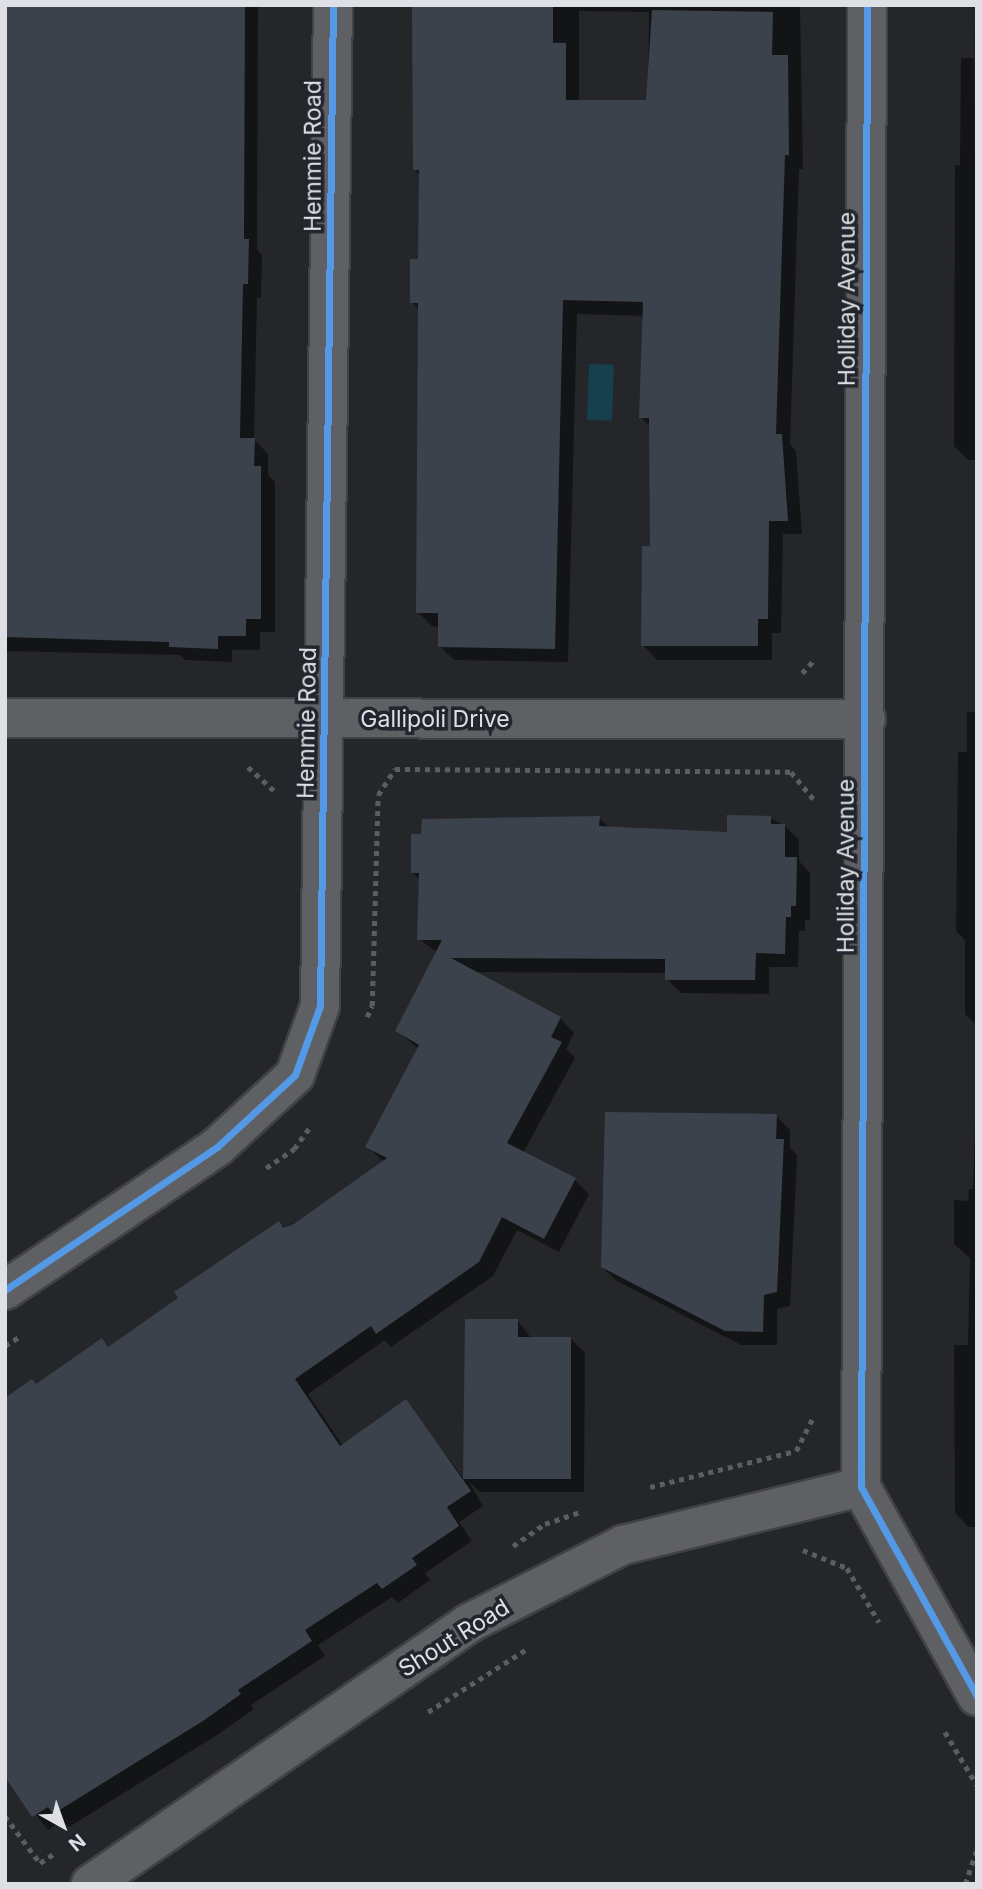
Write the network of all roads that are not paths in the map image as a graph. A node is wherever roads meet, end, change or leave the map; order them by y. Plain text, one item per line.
1 (333, 5) edge
2 (867, 5) edge
3 (5, 718) edge
4 (327, 718) junction
5 (866, 719) junction
6 (5, 1290) edge
7 (861, 1487) junction
8 (977, 1696) edge
9 (92, 1884) edge

1 - 4 street, Hemmie Road
2 - 5 street, Holliday Avenue
3 - 4 street, Gallipoli Drive
4 - 5 street, Gallipoli Drive
4 - 6 street, Hemmie Road
5 - 7 street, Holliday Avenue
7 - 8 street, Holliday Avenue
7 - 9 street, Shout Road

